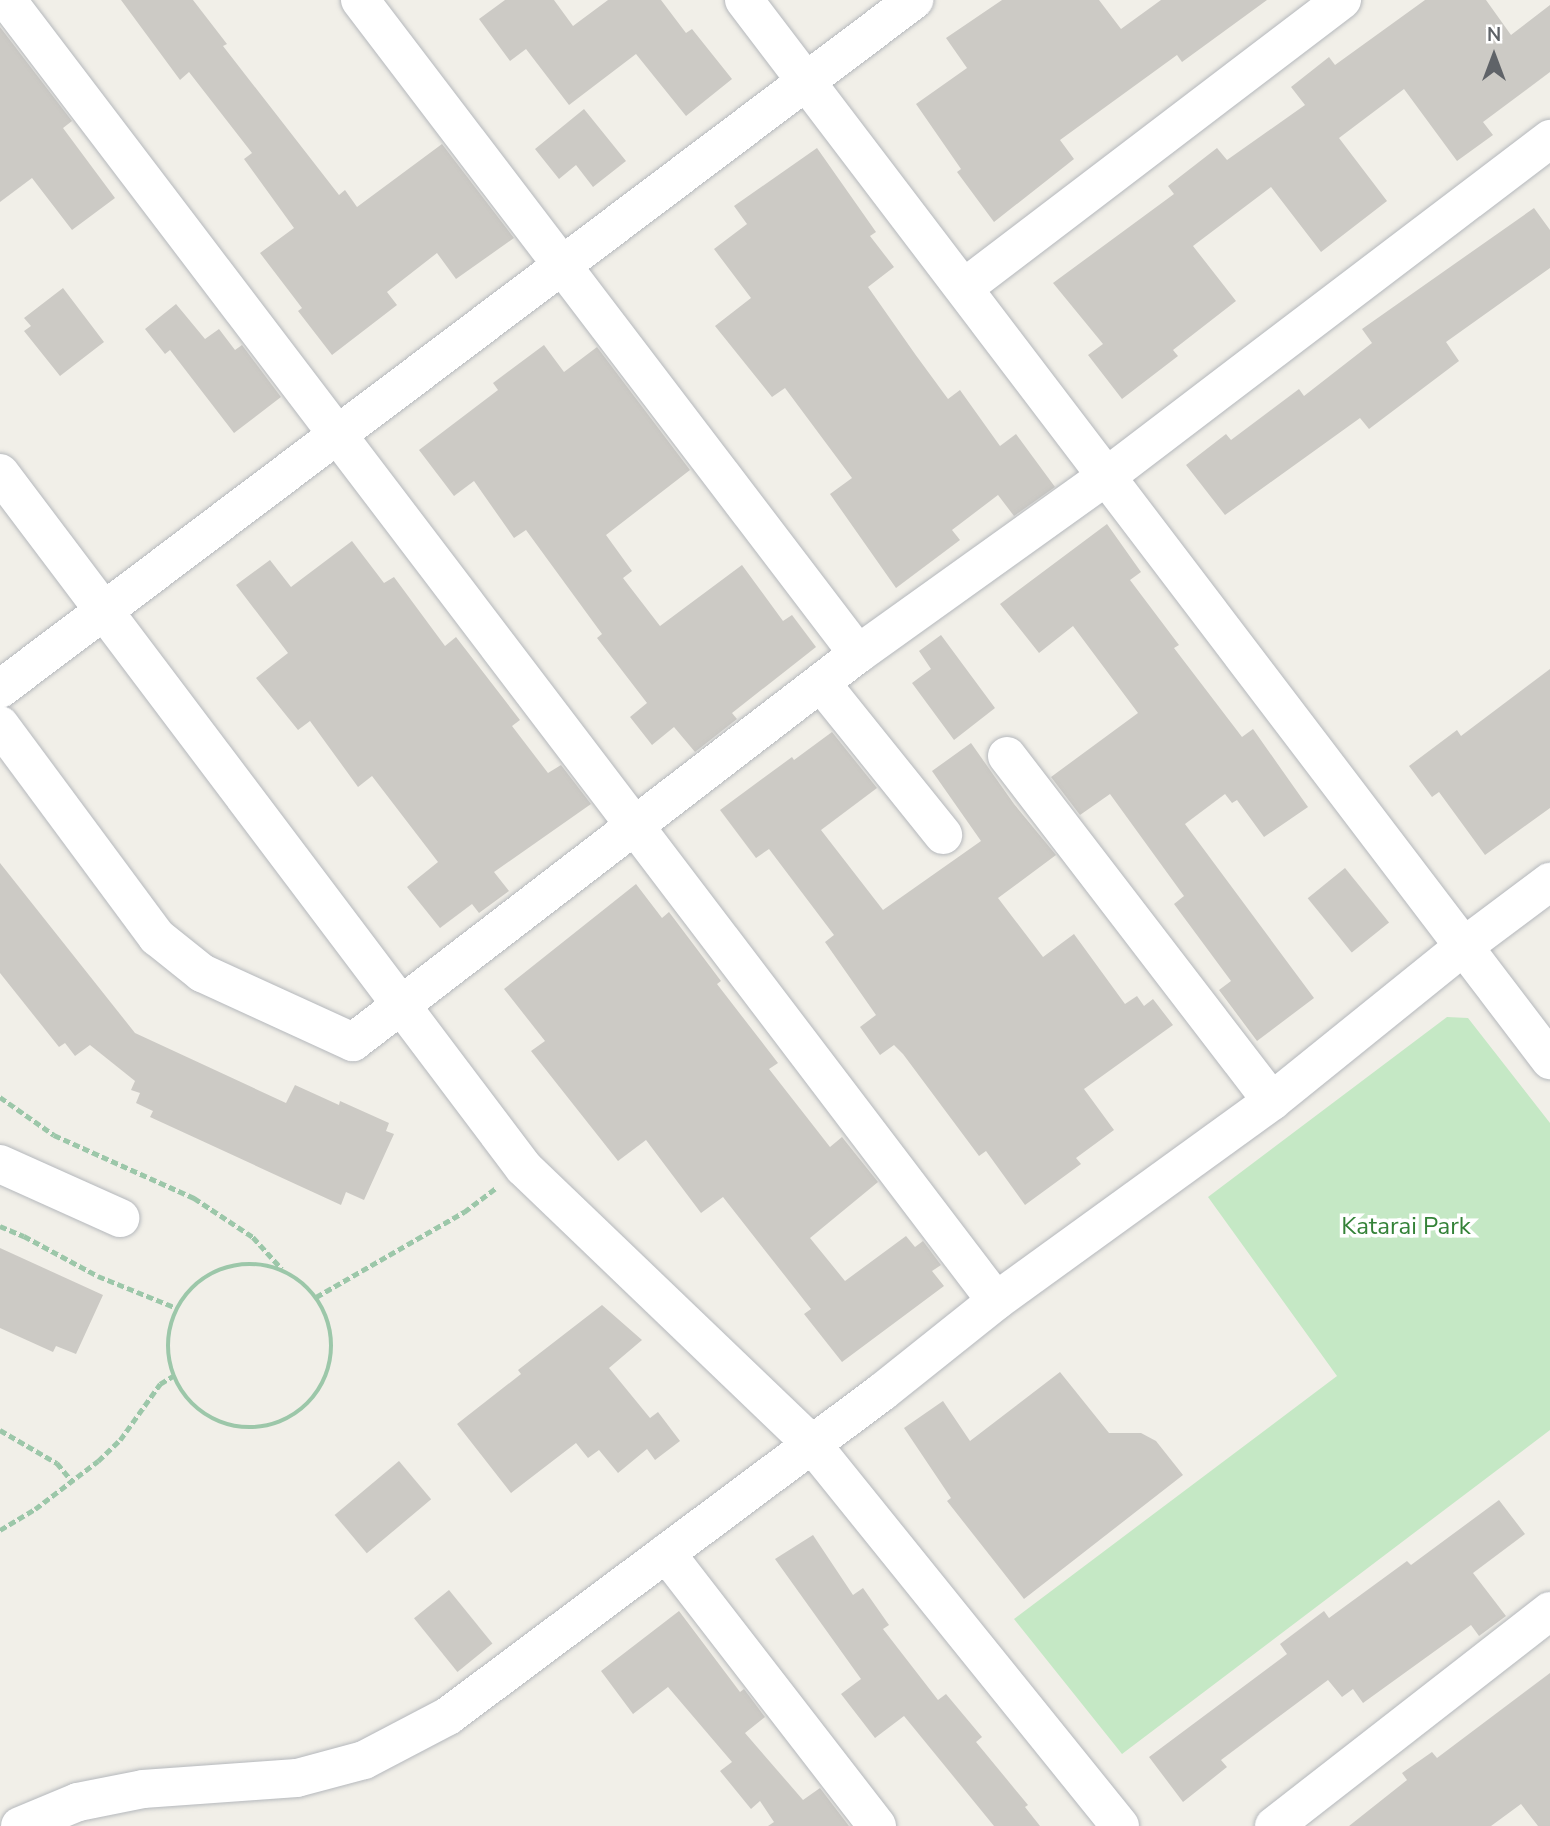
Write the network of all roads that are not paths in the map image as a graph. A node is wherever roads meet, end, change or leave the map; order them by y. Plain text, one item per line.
1 (7, 0) edge
2 (360, 0) edge
3 (744, 0) edge
4 (914, 0) edge
5 (1342, 0) edge
6 (806, 82) junction
7 (1550, 139) edge
8 (562, 267) junction
9 (965, 287) junction
10 (335, 435) junction
11 (0, 473) edge
12 (1107, 476) junction
13 (103, 610) junction
14 (858, 654) junction
15 (821, 683) junction
16 (0, 689) edge
17 (0, 724) edge
18 (1007, 756) dead end
19 (632, 825) junction
20 (943, 835) dead end
21 (1550, 882) edge
22 (1463, 947) junction
23 (401, 1007) junction
24 (1550, 1060) edge
25 (1272, 1101) junction
26 (0, 1164) edge
27 (120, 1218) dead end
28 (996, 1301) junction
29 (811, 1443) junction
30 (666, 1553) junction
31 (1550, 1611) edge
32 (20, 1826) edge
33 (877, 1826) edge
34 (1120, 1826) edge
35 (1274, 1826) edge

1 - 10 street
2 - 8 street
3 - 6 street
4 - 6 street
5 - 9 street
6 - 8 street
6 - 9 street
7 - 12 street
8 - 10 street
8 - 14 street
9 - 12 street
10 - 13 street
10 - 19 street
11 - 13 street
12 - 14 street
12 - 22 street
13 - 16 street
13 - 23 street
14 - 15 street
15 - 19 street
15 - 20 street
17 - 23 street
18 - 25 street
19 - 23 street
19 - 28 street
21 - 22 street
22 - 24 street
22 - 25 street
23 - 29 street
25 - 28 street
26 - 27 street
28 - 29 street
29 - 30 street
29 - 34 street
30 - 32 street
30 - 33 street
31 - 35 street

